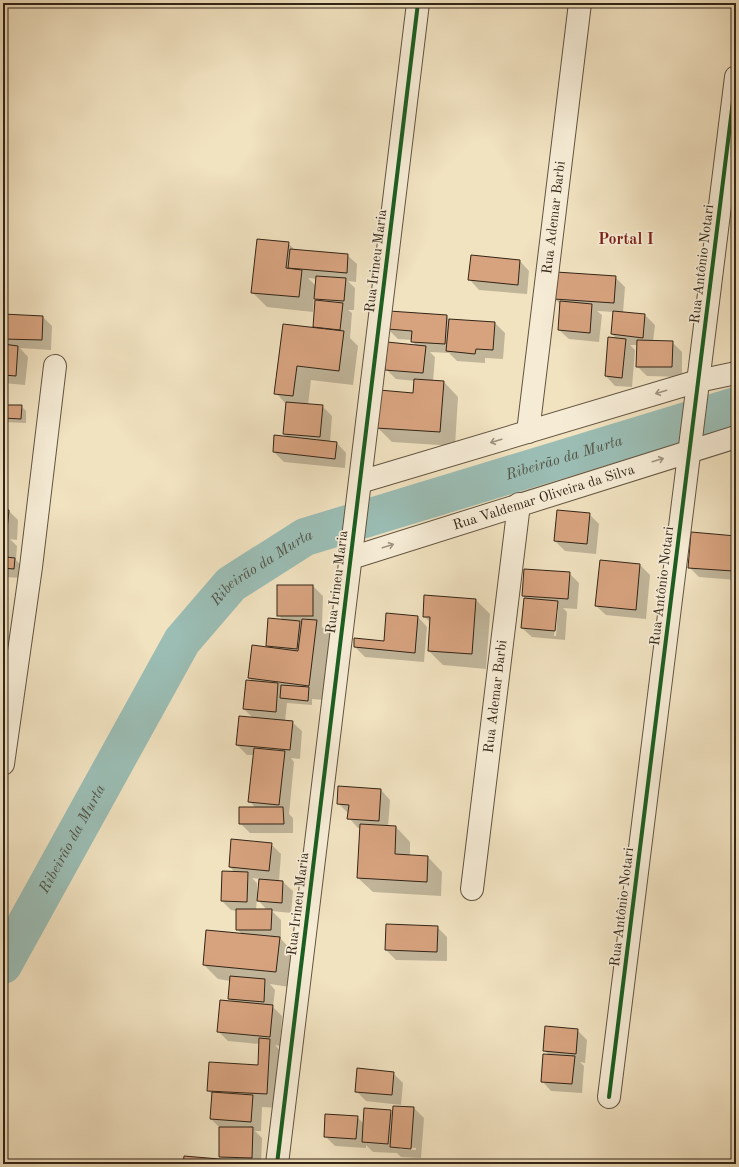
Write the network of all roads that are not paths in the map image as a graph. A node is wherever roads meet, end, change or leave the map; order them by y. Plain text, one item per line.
1 (418, 3) edge
2 (580, 3) edge
3 (736, 77) edge
4 (55, 366) dead end
5 (736, 373) edge
6 (698, 386) junction
7 (528, 432) junction
8 (736, 437) edge
9 (690, 446) junction
10 (359, 490) junction
11 (519, 504) junction
12 (351, 553) junction
13 (3, 764) edge
14 (472, 889) dead end
15 (609, 1097) dead end
16 (277, 1164) edge

1 - 10 street, Rua Irineu Maria
2 - 7 street, Rua Ademar Barbi
3 - 6 street, Rua Antônio Notari
4 - 13 street
5 - 6 street
6 -> 7 street
6 - 9 street, Rua Antônio Notari
7 -> 10 street
8 - 9 street, Rua Valdemar Oliveira da Silva
11 -> 9 street, Rua Valdemar Oliveira da Silva
9 - 15 street, Rua Antônio Notari
10 - 12 street, Rua Irineu Maria
12 -> 11 street, Rua Valdemar Oliveira da Silva
11 - 14 street, Rua Ademar Barbi
12 - 16 street, Rua Irineu Maria

